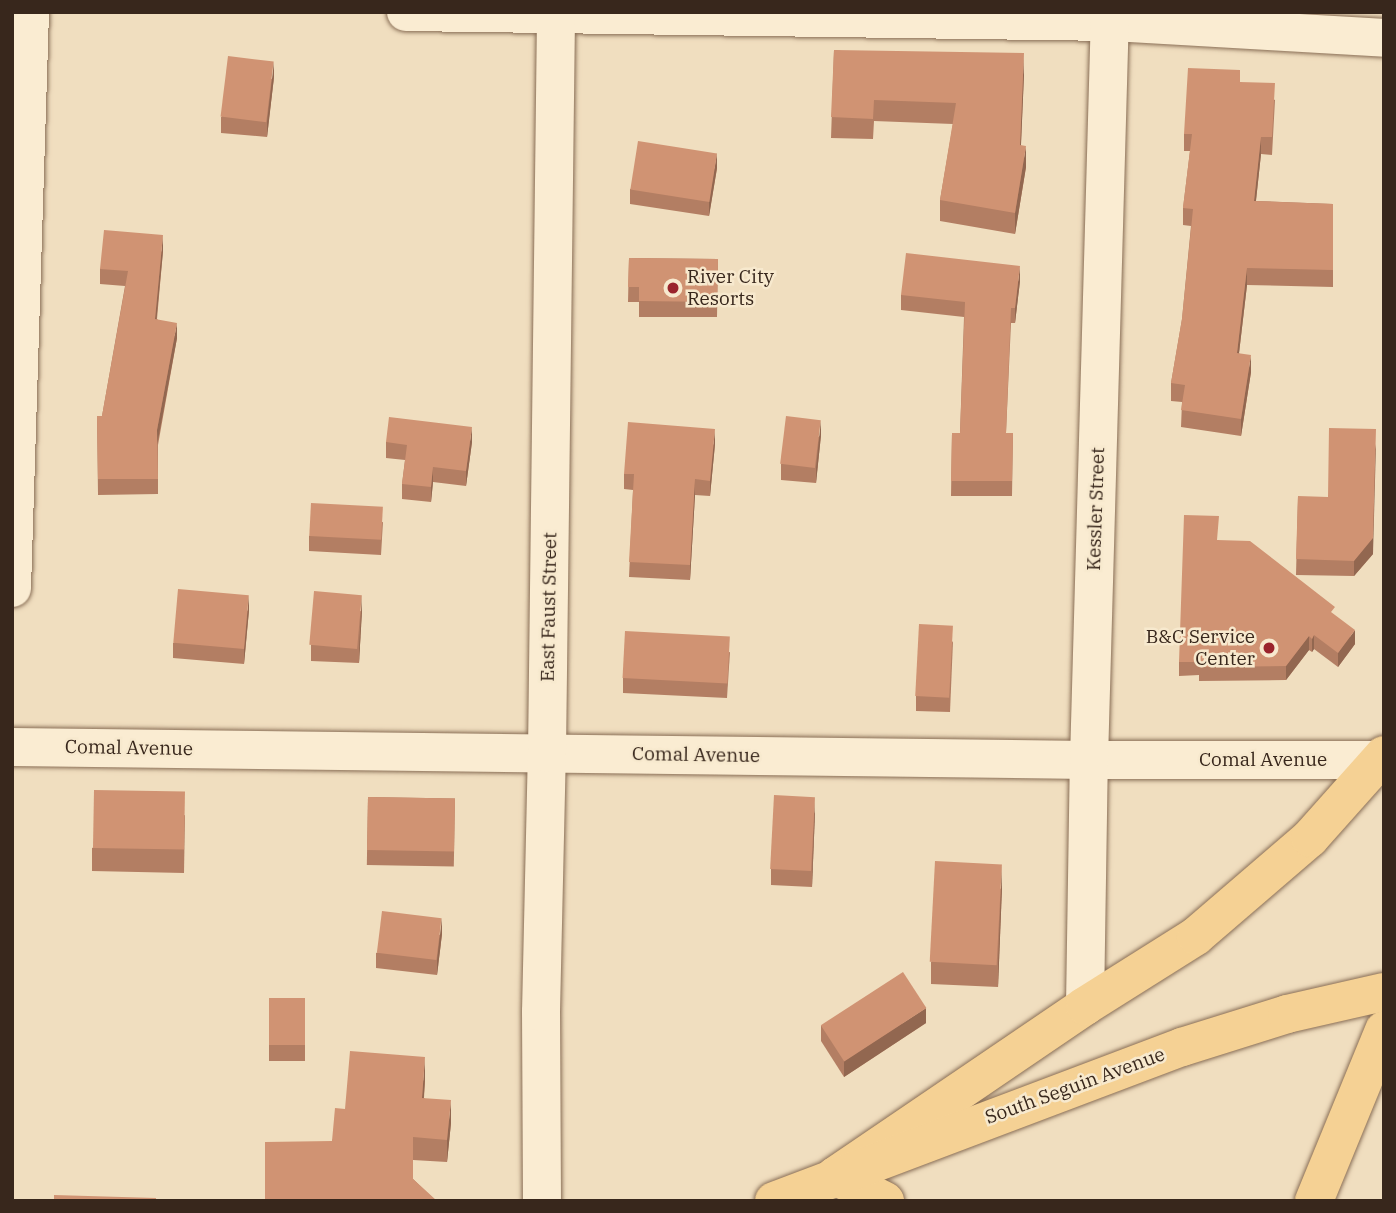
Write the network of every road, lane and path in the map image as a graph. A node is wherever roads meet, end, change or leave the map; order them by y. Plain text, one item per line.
1 (30, 12) edge
2 (406, 12) edge
3 (556, 14) edge
4 (1110, 17) edge
5 (1384, 38) edge
6 (12, 588) edge
7 (12, 747) edge
8 (547, 753) junction
9 (1382, 757) edge
10 (1088, 760) junction
11 (1384, 992) edge
12 (1085, 1006) junction
13 (1384, 1030) edge
14 (835, 1176) junction
15 (542, 1201) edge
16 (774, 1201) edge
17 (885, 1201) edge
18 (1314, 1201) edge

1 - 6 street
2 - 3 street
3 - 4 street
3 - 8 street, East Faust Street
4 - 5 street
4 - 10 street, Kessler Street
7 - 8 street, Comal Avenue
8 - 10 street, Comal Avenue
8 - 15 street, East Faust Street
9 - 10 street, Comal Avenue
9 - 12 main road
10 - 12 street, Kessler Street
11 - 14 main road, South Seguin Avenue
12 - 14 main road
13 - 18 main road
14 - 16 main road, South Seguin Avenue
14 - 17 main road

